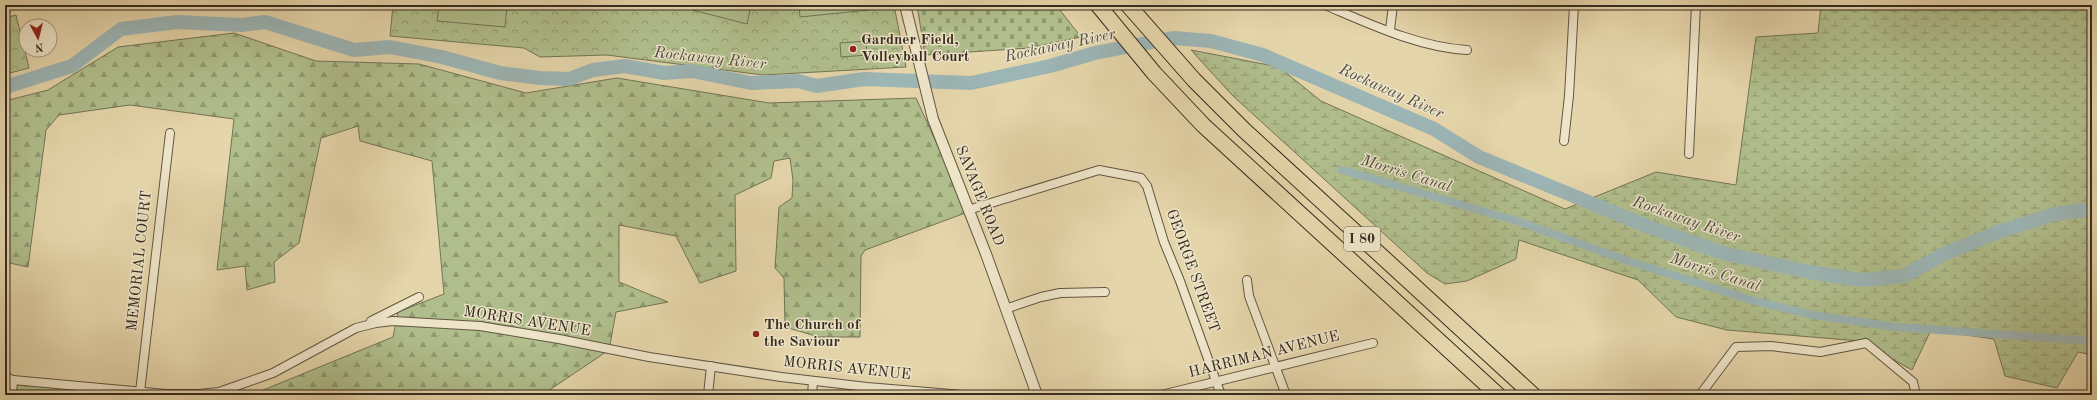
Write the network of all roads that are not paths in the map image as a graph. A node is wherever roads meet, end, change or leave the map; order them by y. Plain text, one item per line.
1 (905, 5) edge
2 (1098, 5) edge
3 (1128, 5) edge
4 (1325, 5) edge
5 (1393, 5) edge
6 (1574, 5) edge
7 (1696, 5) edge
8 (1390, 30) junction
9 (1467, 50) dead end
10 (170, 133) dead end
11 (1564, 141) dead end
12 (1689, 154) dead end
13 (968, 210) junction
14 (1247, 280) dead end
15 (1106, 292) dead end
16 (419, 297) dead end
17 (1005, 308) junction
18 (356, 328) junction
19 (1373, 343) dead end
20 (710, 366) junction
21 (1274, 367) junction
22 (5, 377) edge
23 (13, 380) junction
24 (813, 381) junction
25 (1216, 382) junction
26 (140, 392) junction
27 (927, 393) edge
28 (1174, 393) edge
29 (12, 395) edge
30 (708, 395) edge
31 (812, 395) edge
32 (963, 395) edge
33 (1036, 395) edge
34 (1161, 395) edge
35 (1221, 395) edge
36 (1286, 395) edge
37 (1498, 395) edge
38 (1534, 395) edge
39 (1700, 395) edge
40 (1916, 395) edge

1 - 13 street, SAVAGE ROAD
2 - 37 highway, I 80
3 - 38 highway, I 80
4 - 8 street
5 - 8 street
6 - 11 street
7 - 12 street
8 - 9 street
10 - 26 street, MEMORIAL COURT
13 - 17 street, SAVAGE ROAD
13 - 25 street, GEORGE STREET
14 - 21 street
15 - 17 street
16 - 18 street
17 - 33 street, SAVAGE ROAD
18 - 20 street, MORRIS AVENUE
18 - 26 street, MORRIS AVENUE
19 - 21 street, HARRIMAN AVENUE
20 - 24 street, MORRIS AVENUE
20 - 30 street
21 - 25 street, HARRIMAN AVENUE
21 - 36 street
22 - 23 street, MORRIS AVENUE
23 - 26 street, MORRIS AVENUE
23 - 29 street
24 - 27 street, MORRIS AVENUE
24 - 31 street
25 - 28 street, HARRIMAN AVENUE
25 - 35 street, GEORGE STREET
27 - 32 street, MORRIS AVENUE
28 - 34 street, HARRIMAN AVENUE
39 - 40 street

